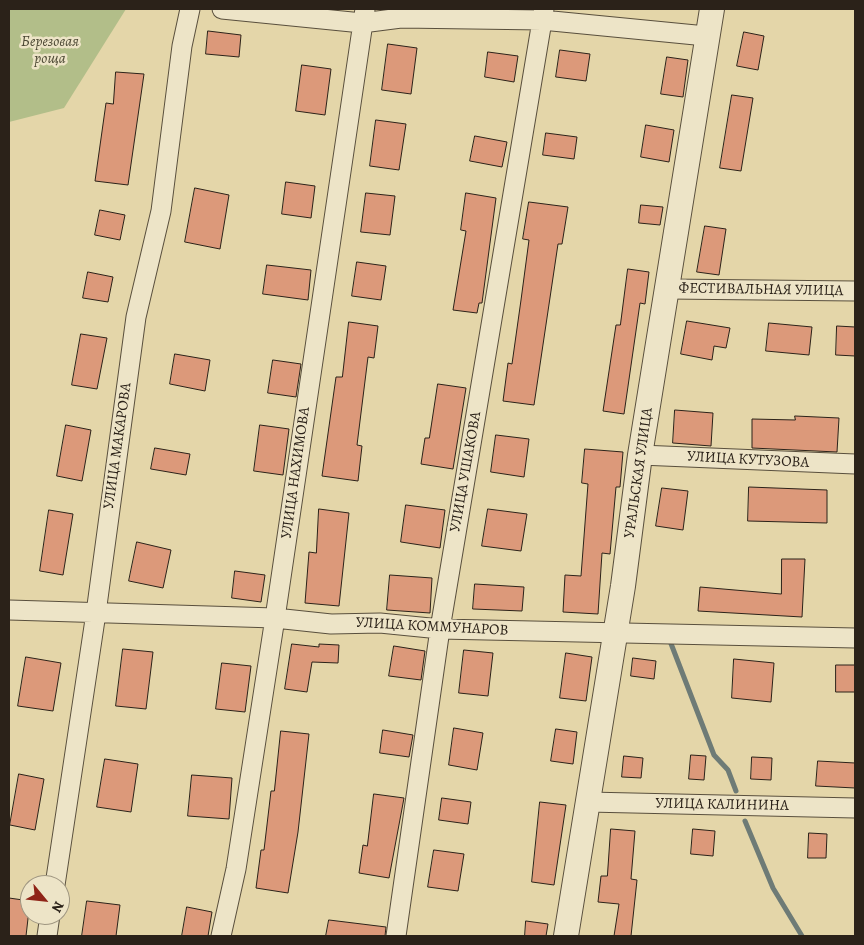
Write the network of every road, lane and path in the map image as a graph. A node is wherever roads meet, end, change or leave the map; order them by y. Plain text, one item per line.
1 (190, 9) edge
2 (222, 9) edge
3 (712, 9) edge
4 (543, 14) edge
5 (363, 16) edge
6 (706, 36) junction
7 (668, 289) junction
8 (855, 291) edge
9 (640, 455) junction
10 (855, 464) edge
11 (9, 610) edge
12 (96, 613) junction
13 (275, 618) junction
14 (440, 629) junction
15 (614, 634) junction
16 (855, 638) edge
17 (588, 802) junction
18 (855, 808) edge
19 (57, 875) edge
20 (221, 936) edge
21 (396, 936) edge
22 (566, 936) edge

1 - 12 street, УЛИЦА МАКАРОВА
2 - 5 street
3 - 6 street, УРАЛЬСКАЯ УЛИЦА
4 - 5 street
4 - 6 street
4 - 14 street, УЛИЦА УШАКОВА
5 - 13 street, УЛИЦА НАХИМОВА
6 - 7 street, УРАЛЬСКАЯ УЛИЦА
7 - 8 street, ФЕСТИВАЛЬНАЯ УЛИЦА
7 - 9 street, УРАЛЬСКАЯ УЛИЦА
9 - 10 street, УЛИЦА КУТУЗОВА
9 - 15 street, УРАЛЬСКАЯ УЛИЦА
11 - 12 street, УЛИЦА КОММУНАРОВ
12 - 13 street, УЛИЦА КОММУНАРОВ
12 - 19 street, УЛИЦА МАКАРОВА
13 - 14 street, УЛИЦА КОММУНАРОВ
13 - 20 street, УЛИЦА НАХИМОВА
14 - 15 street, УЛИЦА КОММУНАРОВ
14 - 21 street, УЛИЦА УШАКОВА
15 - 16 street, УЛИЦА КОММУНАРОВ
15 - 17 street, УРАЛЬСКАЯ УЛИЦА
17 - 18 street, УЛИЦА КАЛИНИНА
17 - 22 street, УРАЛЬСКАЯ УЛИЦА

